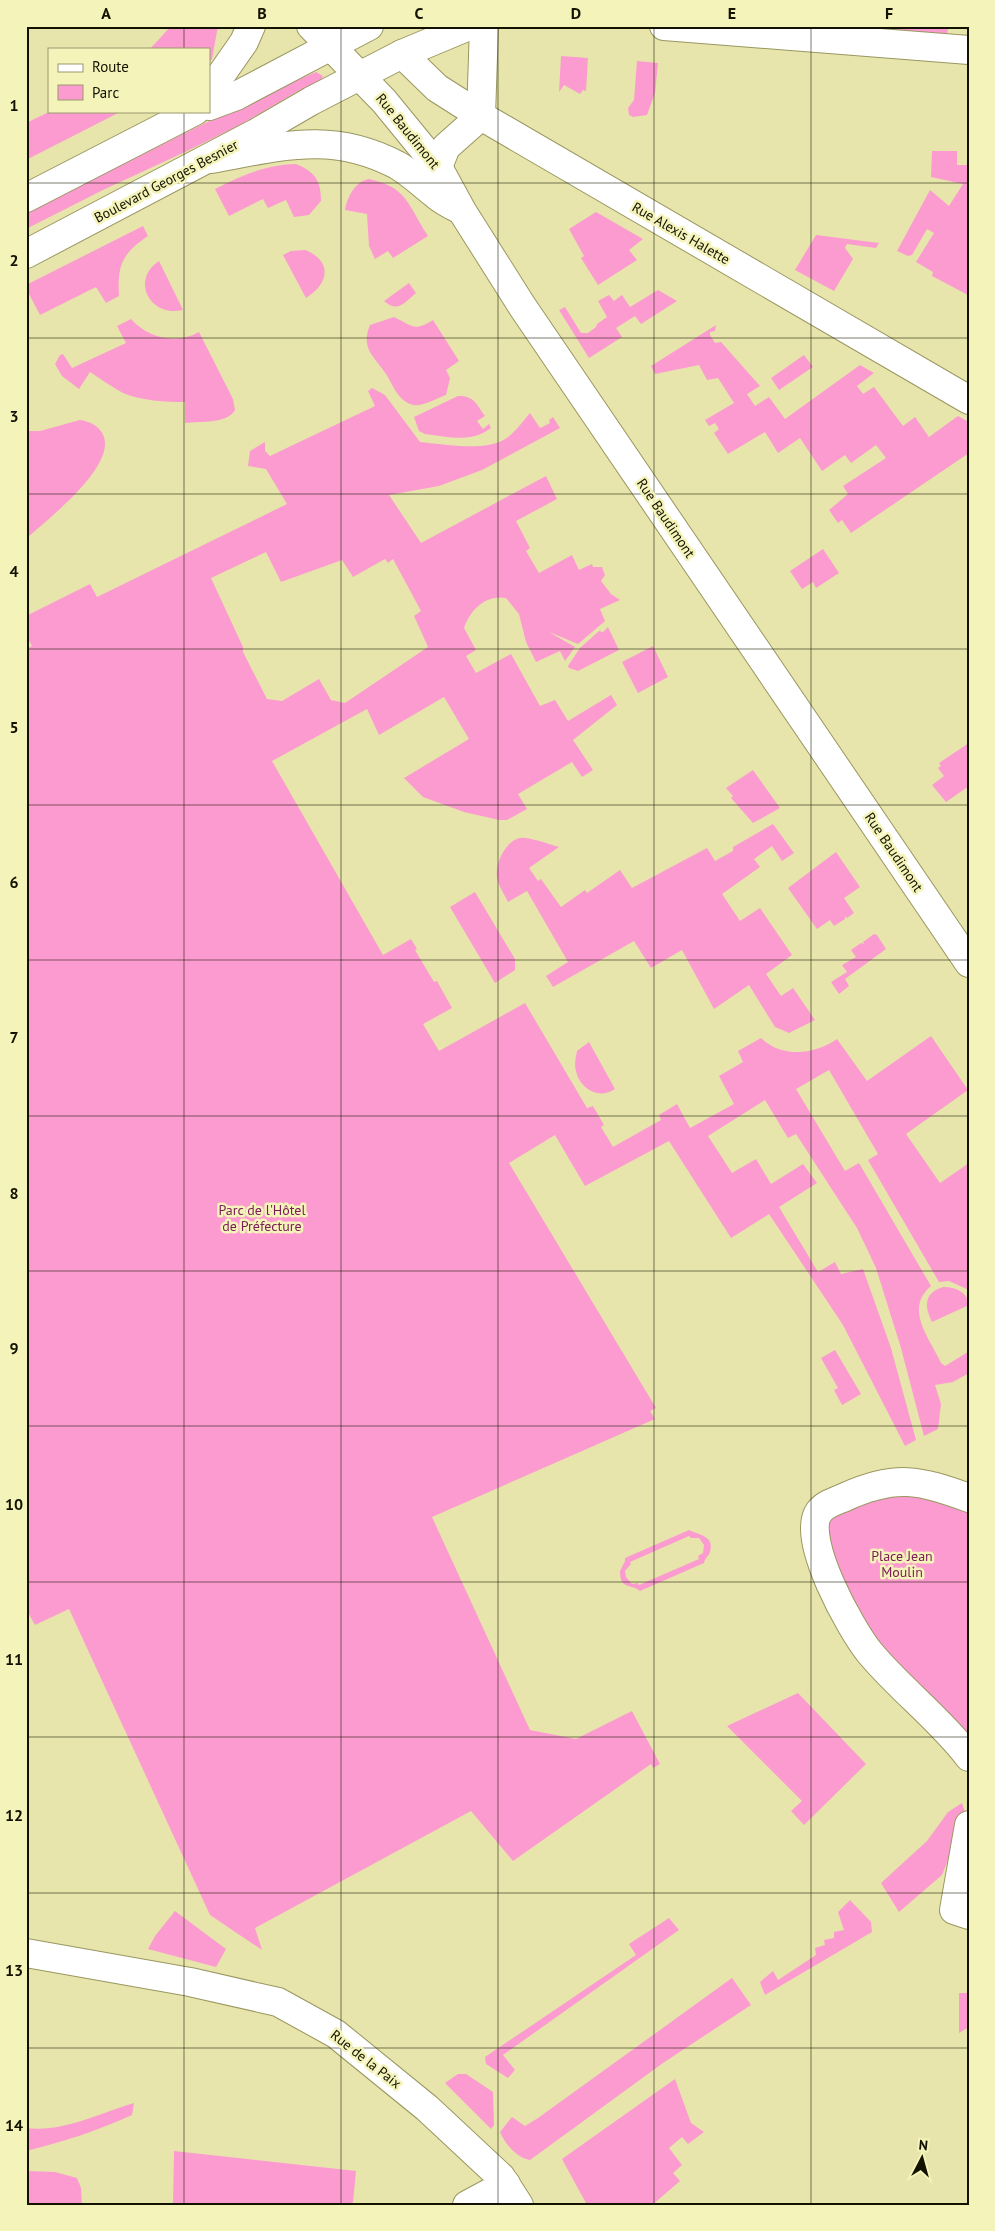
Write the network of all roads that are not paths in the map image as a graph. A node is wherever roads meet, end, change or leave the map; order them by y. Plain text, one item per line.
1 (251, 26) edge
2 (311, 26) edge
3 (376, 26) edge
4 (469, 26) edge
5 (484, 26) edge
6 (664, 26) edge
7 (345, 34) edge
8 (969, 50) edge
9 (402, 54) junction
10 (360, 76) junction
11 (210, 91) edge
12 (210, 106) edge
13 (193, 112) edge
14 (481, 116) junction
15 (205, 160) junction
16 (438, 167) junction
17 (26, 198) edge
18 (462, 211) junction
19 (26, 254) edge
20 (969, 400) edge
21 (969, 963) edge
22 (969, 1498) edge
23 (969, 1758) edge
24 (969, 1825) edge
25 (969, 1914) edge
26 (26, 1953) edge
27 (512, 2194) edge
28 (467, 2205) edge

1 - 11 street
2 - 7 street, Rue Baudimont
3 - 9 street, Rue Alexis Halette
4 - 9 street, Boulevard Georges Besnier
5 - 14 street
6 - 8 street
7 - 9 street
7 - 10 street, Rue Baudimont
7 - 12 street
9 - 10 street, Boulevard Georges Besnier
9 - 14 street, Rue Alexis Halette
10 - 15 street, Boulevard Georges Besnier
10 - 16 street, Rue Baudimont
13 - 17 street
14 - 16 street
14 - 20 street, Rue Alexis Halette
15 - 18 street
15 - 19 street, Boulevard Georges Besnier
16 - 18 street, Rue Baudimont
18 - 21 street, Rue Baudimont
22 - 23 street
24 - 25 street
26 - 27 street, Rue de la Paix
27 - 28 street

